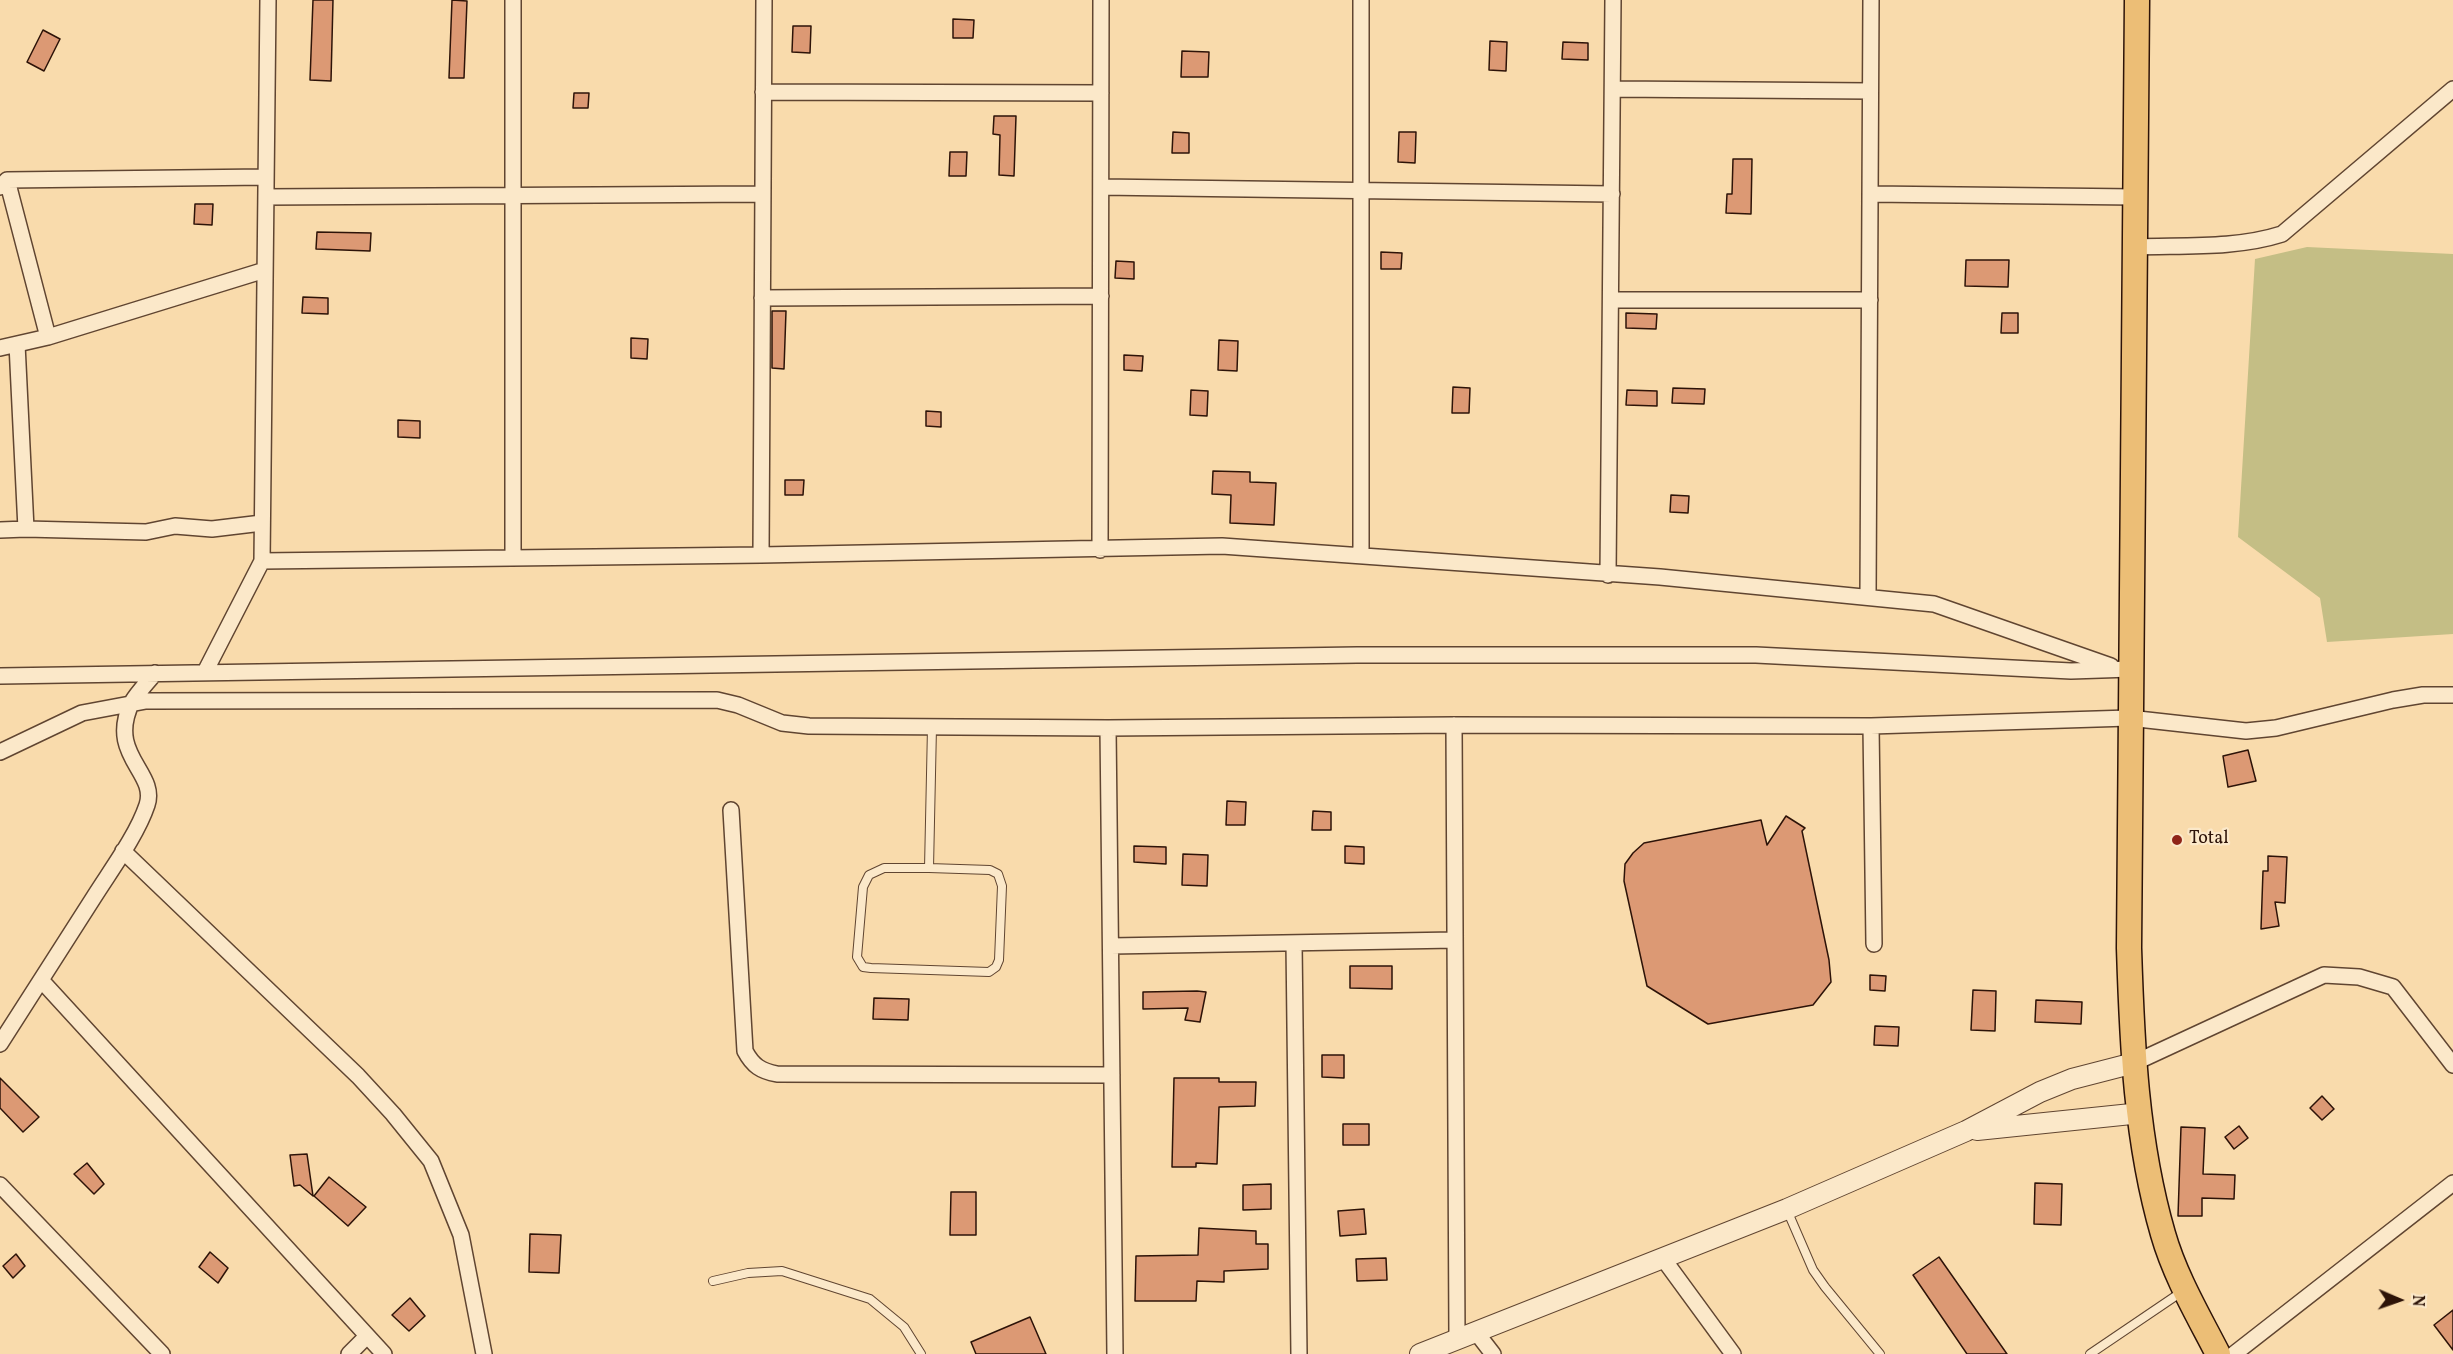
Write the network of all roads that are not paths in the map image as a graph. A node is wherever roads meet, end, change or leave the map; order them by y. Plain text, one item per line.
1 (268, 0) edge
2 (513, 0) edge
3 (764, 0) edge
4 (1101, 0) edge
5 (1361, 0) edge
6 (1613, 0) edge
7 (1871, 0) edge
8 (2137, 0) edge
9 (1613, 89) junction
10 (2453, 89) edge
11 (1870, 91) junction
12 (764, 92) junction
13 (1101, 93) junction
14 (266, 177) junction
15 (4, 183) edge
16 (1101, 187) junction
17 (1361, 191) junction
18 (763, 194) junction
19 (1612, 194) junction
20 (1870, 194) junction
21 (513, 196) junction
22 (266, 197) junction
23 (2135, 197) junction
24 (2134, 247) junction
25 (265, 270) junction
26 (1101, 296) junction
27 (762, 298) junction
28 (1611, 300) junction
29 (1870, 300) junction
30 (48, 337) junction
31 (16, 344) junction
32 (0, 348) edge
33 (262, 523) junction
34 (26, 529) junction
35 (0, 530) edge
36 (1100, 550) junction
37 (761, 555) junction
38 (1361, 556) junction
39 (513, 558) junction
40 (262, 561) junction
41 (1608, 574) junction
42 (1868, 597) junction
43 (2126, 670) junction
44 (205, 672) junction
45 (155, 673) junction
46 (0, 676) edge
47 (2453, 695) edge
48 (132, 702) junction
49 (2129, 718) junction
50 (1454, 725) junction
51 (1871, 726) junction
52 (932, 727) junction
53 (1108, 728) junction
54 (0, 752) edge
55 (731, 810) dead end
56 (123, 851) junction
57 (928, 868) junction
58 (1455, 940) junction
59 (1294, 943) junction
60 (1874, 944) dead end
61 (1111, 946) junction
62 (41, 980) junction
63 (0, 1044) edge
64 (2134, 1063) junction
65 (2453, 1065) edge
66 (1112, 1075) junction
67 (2141, 1113) junction
68 (1966, 1131) junction
69 (2453, 1183) edge
70 (0, 1185) edge
71 (1787, 1209) junction
72 (1662, 1257) junction
73 (714, 1281) dead end
74 (2185, 1290) junction
75 (1466, 1335) junction
76 (367, 1336) junction
77 (162, 1354) edge
78 (349, 1354) edge
79 (384, 1354) edge
80 (484, 1354) edge
81 (921, 1354) edge
82 (1115, 1354) edge
83 (1299, 1354) edge
84 (1420, 1354) edge
85 (1492, 1354) edge
86 (1733, 1354) edge
87 (1880, 1354) edge
88 (2090, 1354) edge
89 (2218, 1354) edge
90 (2234, 1354) edge

1 - 14 street
2 - 21 street
3 - 12 street
4 - 13 street
5 - 17 street
6 - 9 street
7 - 11 street
8 - 23 main road
9 - 11 street
9 - 19 street
10 - 24 street
11 - 20 street
12 - 13 street
12 - 18 street
13 - 16 street
14 - 15 street
14 - 22 street
15 - 30 street
16 - 17 street
16 - 26 street
17 - 19 street
17 - 38 street
18 - 21 street
18 - 27 street
19 - 28 street
20 - 23 street
20 - 29 street
21 - 22 street
21 - 39 street
22 - 25 street
23 - 24 main road
24 - 43 main road
25 - 30 street
25 - 33 street
26 - 27 street
26 - 36 street
27 - 37 street
28 - 29 street
28 - 41 street
29 - 42 street
30 - 31 street
31 - 32 street
31 - 34 street
33 - 34 street
33 - 40 street
34 - 35 street
36 - 37 street
36 - 38 street
37 - 39 street
38 - 41 street
39 - 40 street
40 - 44 street
41 - 42 street
42 - 43 street
43 - 44 street
43 - 49 main road
44 - 45 street
45 - 46 street
45 - 48 street
47 - 49 street
48 - 52 street
48 - 54 street
48 - 56 street
49 - 51 street
49 - 64 main road
50 - 51 street
50 - 53 street
50 - 58 street
51 - 60 street
52 - 53 street
52 - 57 lane
53 - 61 street
55 - 66 street
56 - 62 street
56 - 80 street
57 - 57 lane
58 - 59 street
58 - 75 street
59 - 61 street
59 - 83 street
61 - 66 street
62 - 63 street
62 - 76 street
64 - 65 street
64 - 67 main road
64 - 68 street
66 - 82 street
67 - 68 street
67 - 74 main road
68 - 71 street
69 - 90 street
70 - 77 street
71 - 72 street
71 - 87 lane
72 - 75 street
72 - 86 street
73 - 81 lane
74 - 88 lane
74 - 89 main road
75 - 84 street
75 - 85 street
76 - 78 street
76 - 79 street

